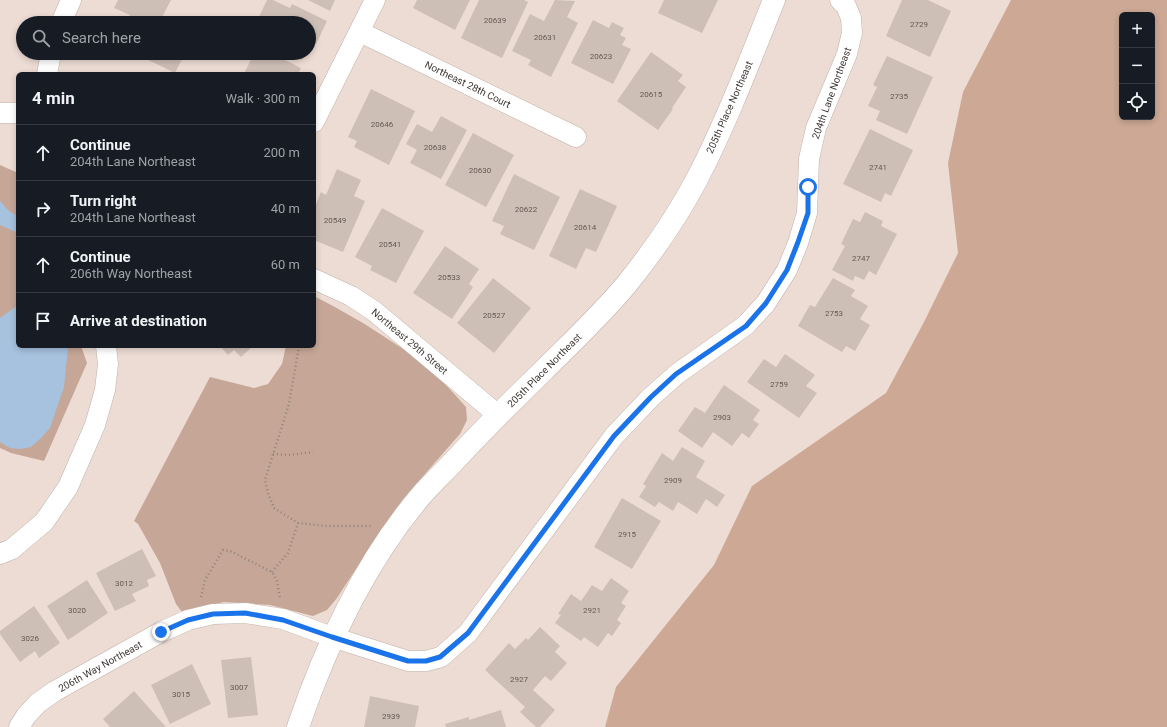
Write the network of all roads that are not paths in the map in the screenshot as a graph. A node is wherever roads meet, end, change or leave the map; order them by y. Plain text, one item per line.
1 (71, 0) edge
2 (375, 0) edge
3 (774, 0) edge
4 (840, 0) edge
5 (64, 16) edge
6 (360, 32) junction
7 (49, 60) edge
8 (46, 72) edge
9 (0, 113) edge
10 (16, 113) edge
11 (316, 118) edge
12 (576, 137) dead end
13 (316, 280) edge
14 (106, 348) edge
15 (498, 415) junction
16 (0, 554) edge
17 (332, 637) junction
18 (19, 727) edge
19 (298, 727) edge

1 - 5 street
2 - 6 street
3 - 15 street, 205th Place Northeast
4 - 17 street, 204th Lane Northeast
6 - 11 street
6 - 12 street, Northeast 28th Court
7 - 8 street
9 - 10 street
13 - 15 street, Northeast 29th Street
14 - 16 street
15 - 17 street, 205th Place Northeast
17 - 18 street, 206th Way Northeast
17 - 19 street, 205th Place Northeast

